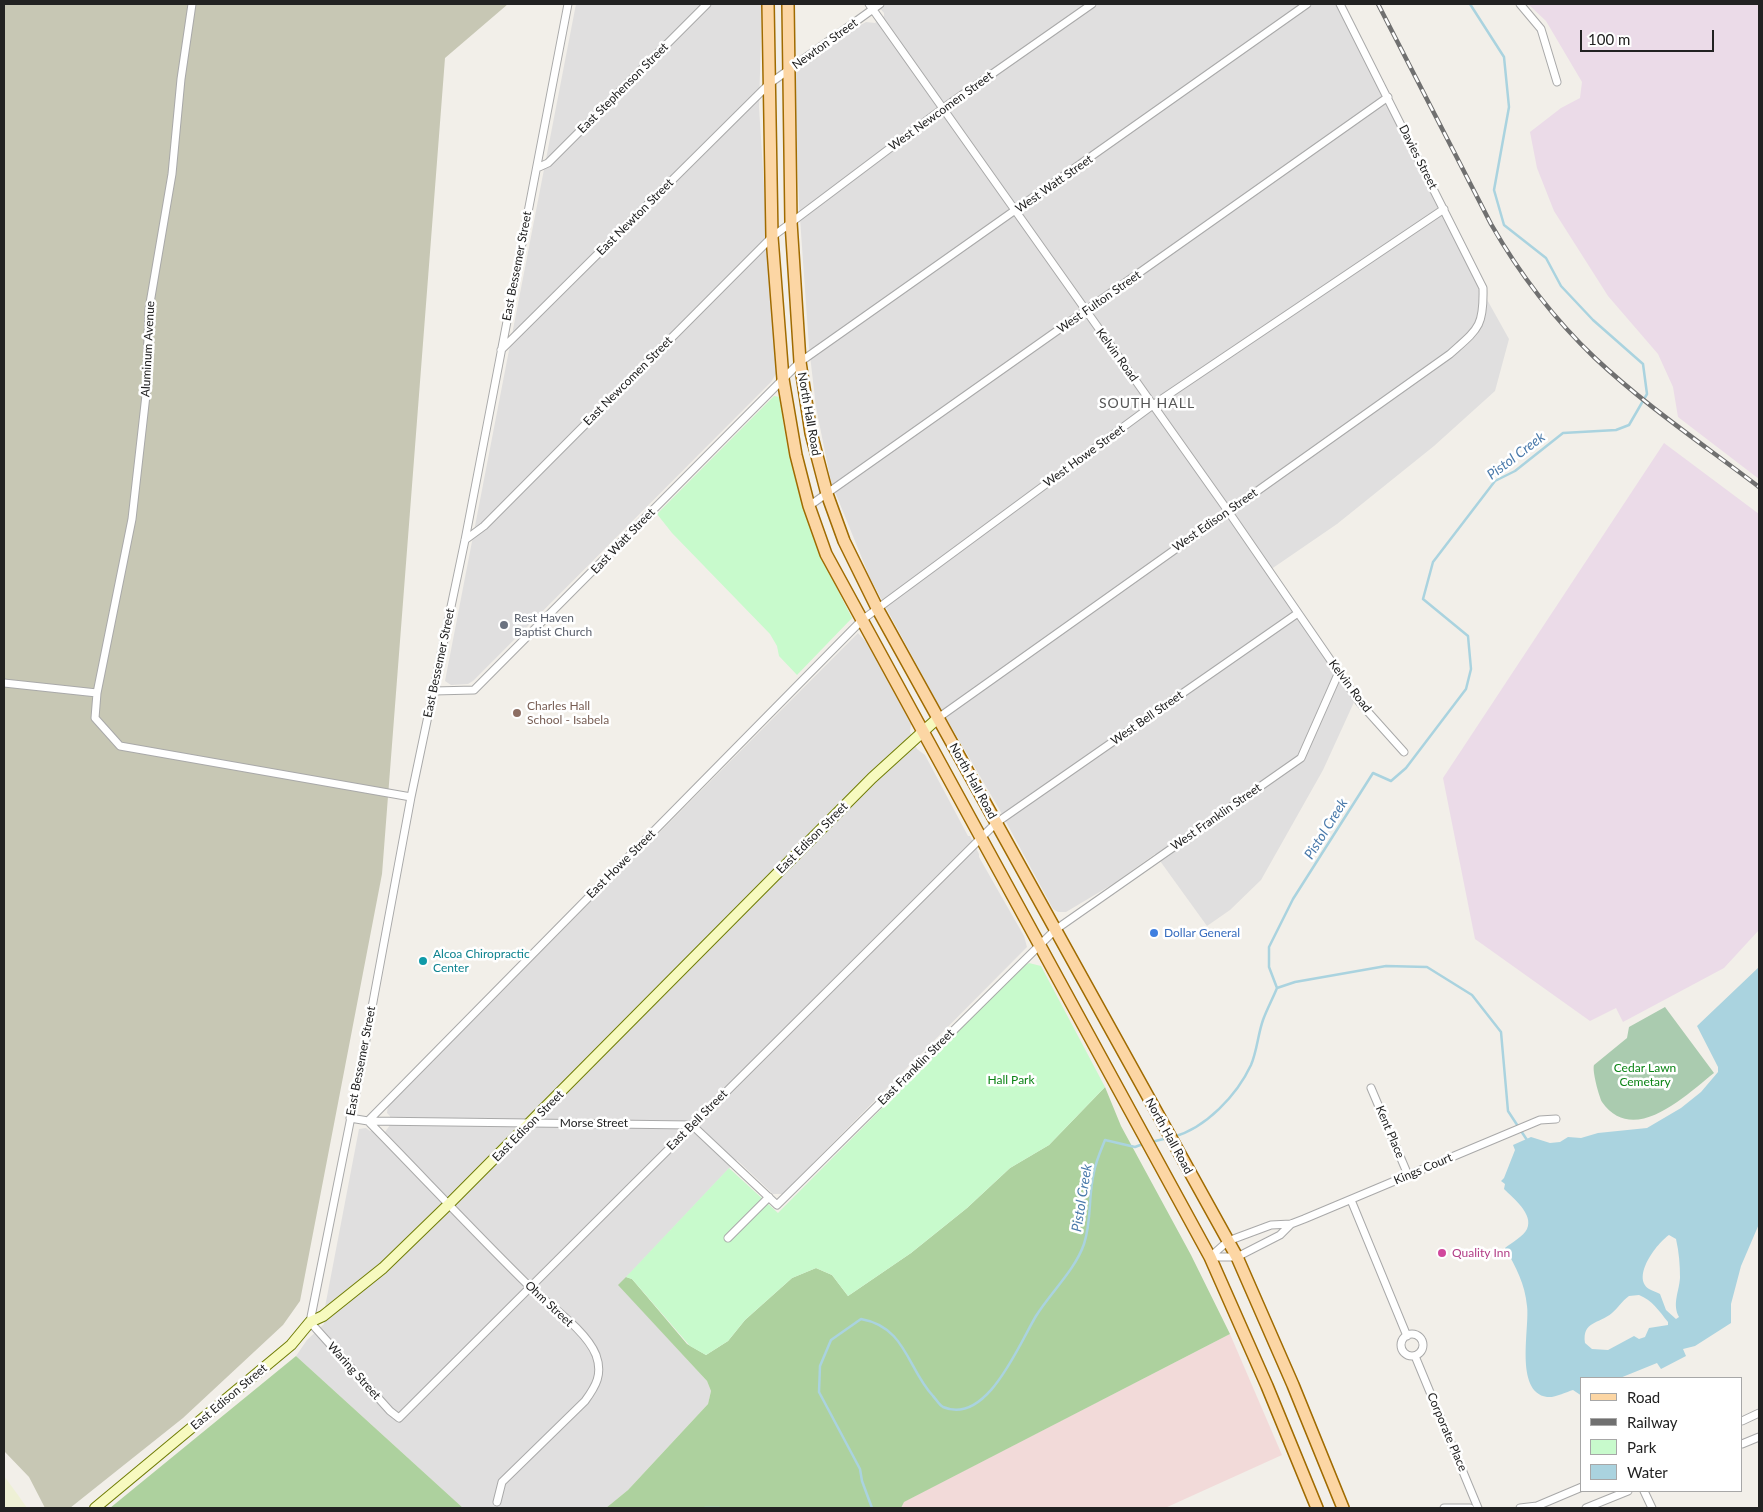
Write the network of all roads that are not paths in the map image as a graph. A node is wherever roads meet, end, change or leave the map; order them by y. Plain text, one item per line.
1 (192, 4) edge
2 (568, 4) edge
3 (707, 4) edge
4 (768, 4) edge
5 (788, 4) edge
6 (880, 4) edge
7 (1092, 4) edge
8 (1307, 4) edge
9 (1340, 4) edge
10 (1520, 4) edge
11 (870, 6) edge
12 (787, 71) junction
13 (1557, 82) dead end
14 (769, 84) junction
15 (1388, 97) junction
16 (942, 109) junction
17 (537, 168) junction
18 (1444, 210) junction
19 (1016, 211) junction
20 (792, 222) junction
21 (772, 237) junction
22 (1086, 311) junction
23 (1484, 314) joint
24 (501, 350) junction
25 (800, 362) junction
26 (783, 379) junction
27 (1153, 405) junction
28 (827, 494) junction
29 (809, 506) junction
30 (1228, 511) junction
31 (465, 540) junction
32 (877, 608) junction
33 (1298, 613) junction
34 (862, 620) junction
35 (1339, 672) junction
36 (4, 683) edge
37 (434, 691) junction
38 (97, 693) junction
39 (938, 718) junction
40 (922, 730) junction
41 (1404, 752) dead end
42 (411, 797) junction
43 (996, 823) junction
44 (981, 838) junction
45 (1055, 930) junction
46 (1039, 945) junction
47 (1371, 1088) dead end
48 (350, 1118) junction
49 (1556, 1119) dead end
50 (368, 1121) junction
51 (531, 1123) junction
52 (692, 1126) junction
53 (1408, 1175) junction
54 (768, 1197) junction
55 (1351, 1200) junction
56 (449, 1204) junction
57 (1291, 1224) junction
58 (728, 1238) dead end
59 (1228, 1241) junction
60 (1210, 1257) junction
61 (1236, 1257) junction
62 (531, 1288) junction
63 (310, 1322) junction
64 (1407, 1336) junction
65 (1415, 1356) junction
66 (1759, 1413) edge
67 (399, 1418) joint
68 (1743, 1420) edge
69 (1759, 1437) edge
70 (1743, 1444) edge
71 (1580, 1488) edge
72 (1626, 1492) edge
73 (1644, 1492) edge
74 (497, 1502) dead end
75 (95, 1508) edge
76 (1317, 1508) edge
77 (1343, 1508) edge
78 (1444, 1508) edge
79 (1470, 1508) edge
80 (1478, 1508) edge
81 (1520, 1508) edge
82 (1586, 1508) edge
83 (1652, 1508) edge

1 - 38 street, Aluminum Avenue
2 - 17 street, East Bessemer Street
3 - 17 street, East Stephenson Street
4 - 14 main road, North Hall Road
5 - 12 main road, North Hall Road
6 - 11 street, Newton Street
7 - 16 street, West Newcomen Street
8 - 19 street, West Watt Street
9 - 15 street, Davies Street
10 - 13 street
11 - 12 street, Newton Street
11 - 16 street, Kelvin Road
12 - 14 street, Newton Street
12 - 20 main road, North Hall Road
14 - 21 main road, North Hall Road
14 - 24 street, East Newton Street
15 - 18 street, Davies Street
15 - 22 street, West Fulton Street
16 - 19 street, Kelvin Road
16 - 20 street, West Newcomen Street
17 - 24 street, East Bessemer Street
18 - 23 street, Davies Street
18 - 27 street, West Howe Street
19 - 22 street, Kelvin Road
19 - 25 street, West Watt Street
20 - 21 street, East Newcomen Street
20 - 25 main road, North Hall Road
21 - 26 main road, North Hall Road
21 - 31 street, East Newcomen Street
22 - 27 street, Kelvin Road
22 - 28 street, West Fulton Street
23 - 30 street, West Edison Street
24 - 31 street, East Bessemer Street
25 - 26 street, East Watt Street
25 - 28 main road, North Hall Road
26 - 29 main road, North Hall Road
26 - 37 street, East Watt Street
27 - 30 street, Kelvin Road
27 - 32 street, West Howe Street
28 - 29 street, West Fulton Street
28 - 32 main road, North Hall Road
29 - 34 main road, North Hall Road
30 - 33 street, Kelvin Road
30 - 39 street, West Edison Street
31 - 37 street, East Bessemer Street
32 - 34 street, East Howe Street
32 - 39 main road, North Hall Road
33 - 35 street, Kelvin Road
33 - 43 street, West Bell Street
34 - 40 main road, North Hall Road
34 - 50 street, East Howe Street
35 - 41 street, Kelvin Road
35 - 45 street, West Franklin Street
36 - 38 street
37 - 42 street, East Bessemer Street
38 - 42 street, Aluminum Avenue
39 - 40 street, East Edison Street
39 - 43 main road, North Hall Road
40 - 44 main road, North Hall Road
40 - 51 street, East Edison Street
42 - 48 street, East Bessemer Street
43 - 44 street, East Bell Street
43 - 45 main road, North Hall Road
44 - 46 main road, North Hall Road
44 - 52 street, East Bell Street
45 - 46 street, East Franklin Street
45 - 59 main road, North Hall Road
46 - 54 street, East Franklin Street
46 - 60 main road, North Hall Road
47 - 53 street, Kent Place
48 - 50 street, Morse Street
48 - 63 street, East Bessemer Street
49 - 53 street, Kings Court
50 - 51 street, Morse Street
50 - 56 street, Ohm Street
51 - 52 street, Morse Street
51 - 56 street, East Edison Street
52 - 54 street
52 - 62 street, East Bell Street
53 - 55 street, Kings Court
54 - 58 street
55 - 57 street, Kings Court
55 - 64 street, Corporate Place
56 - 62 street, Ohm Street
56 - 63 street, East Edison Street
57 - 59 street, Kings Court
57 - 61 street, Kings Court
59 - 60 street, Kings Court
59 - 61 main road, North Hall Road
60 - 61 street, Kings Court
60 - 76 main road, North Hall Road
61 - 77 main road, North Hall Road
62 - 67 street, East Bell Street
62 - 74 street, Ohm Street
63 - 67 street, Waring Street
63 - 75 street, East Edison Street
64 - 65 street, Corporate Place
64 - 65 street, Corporate Place
65 - 80 street, Corporate Place
66 - 68 street
69 - 70 street
71 - 81 street
72 - 82 street
73 - 83 street
78 - 79 street

